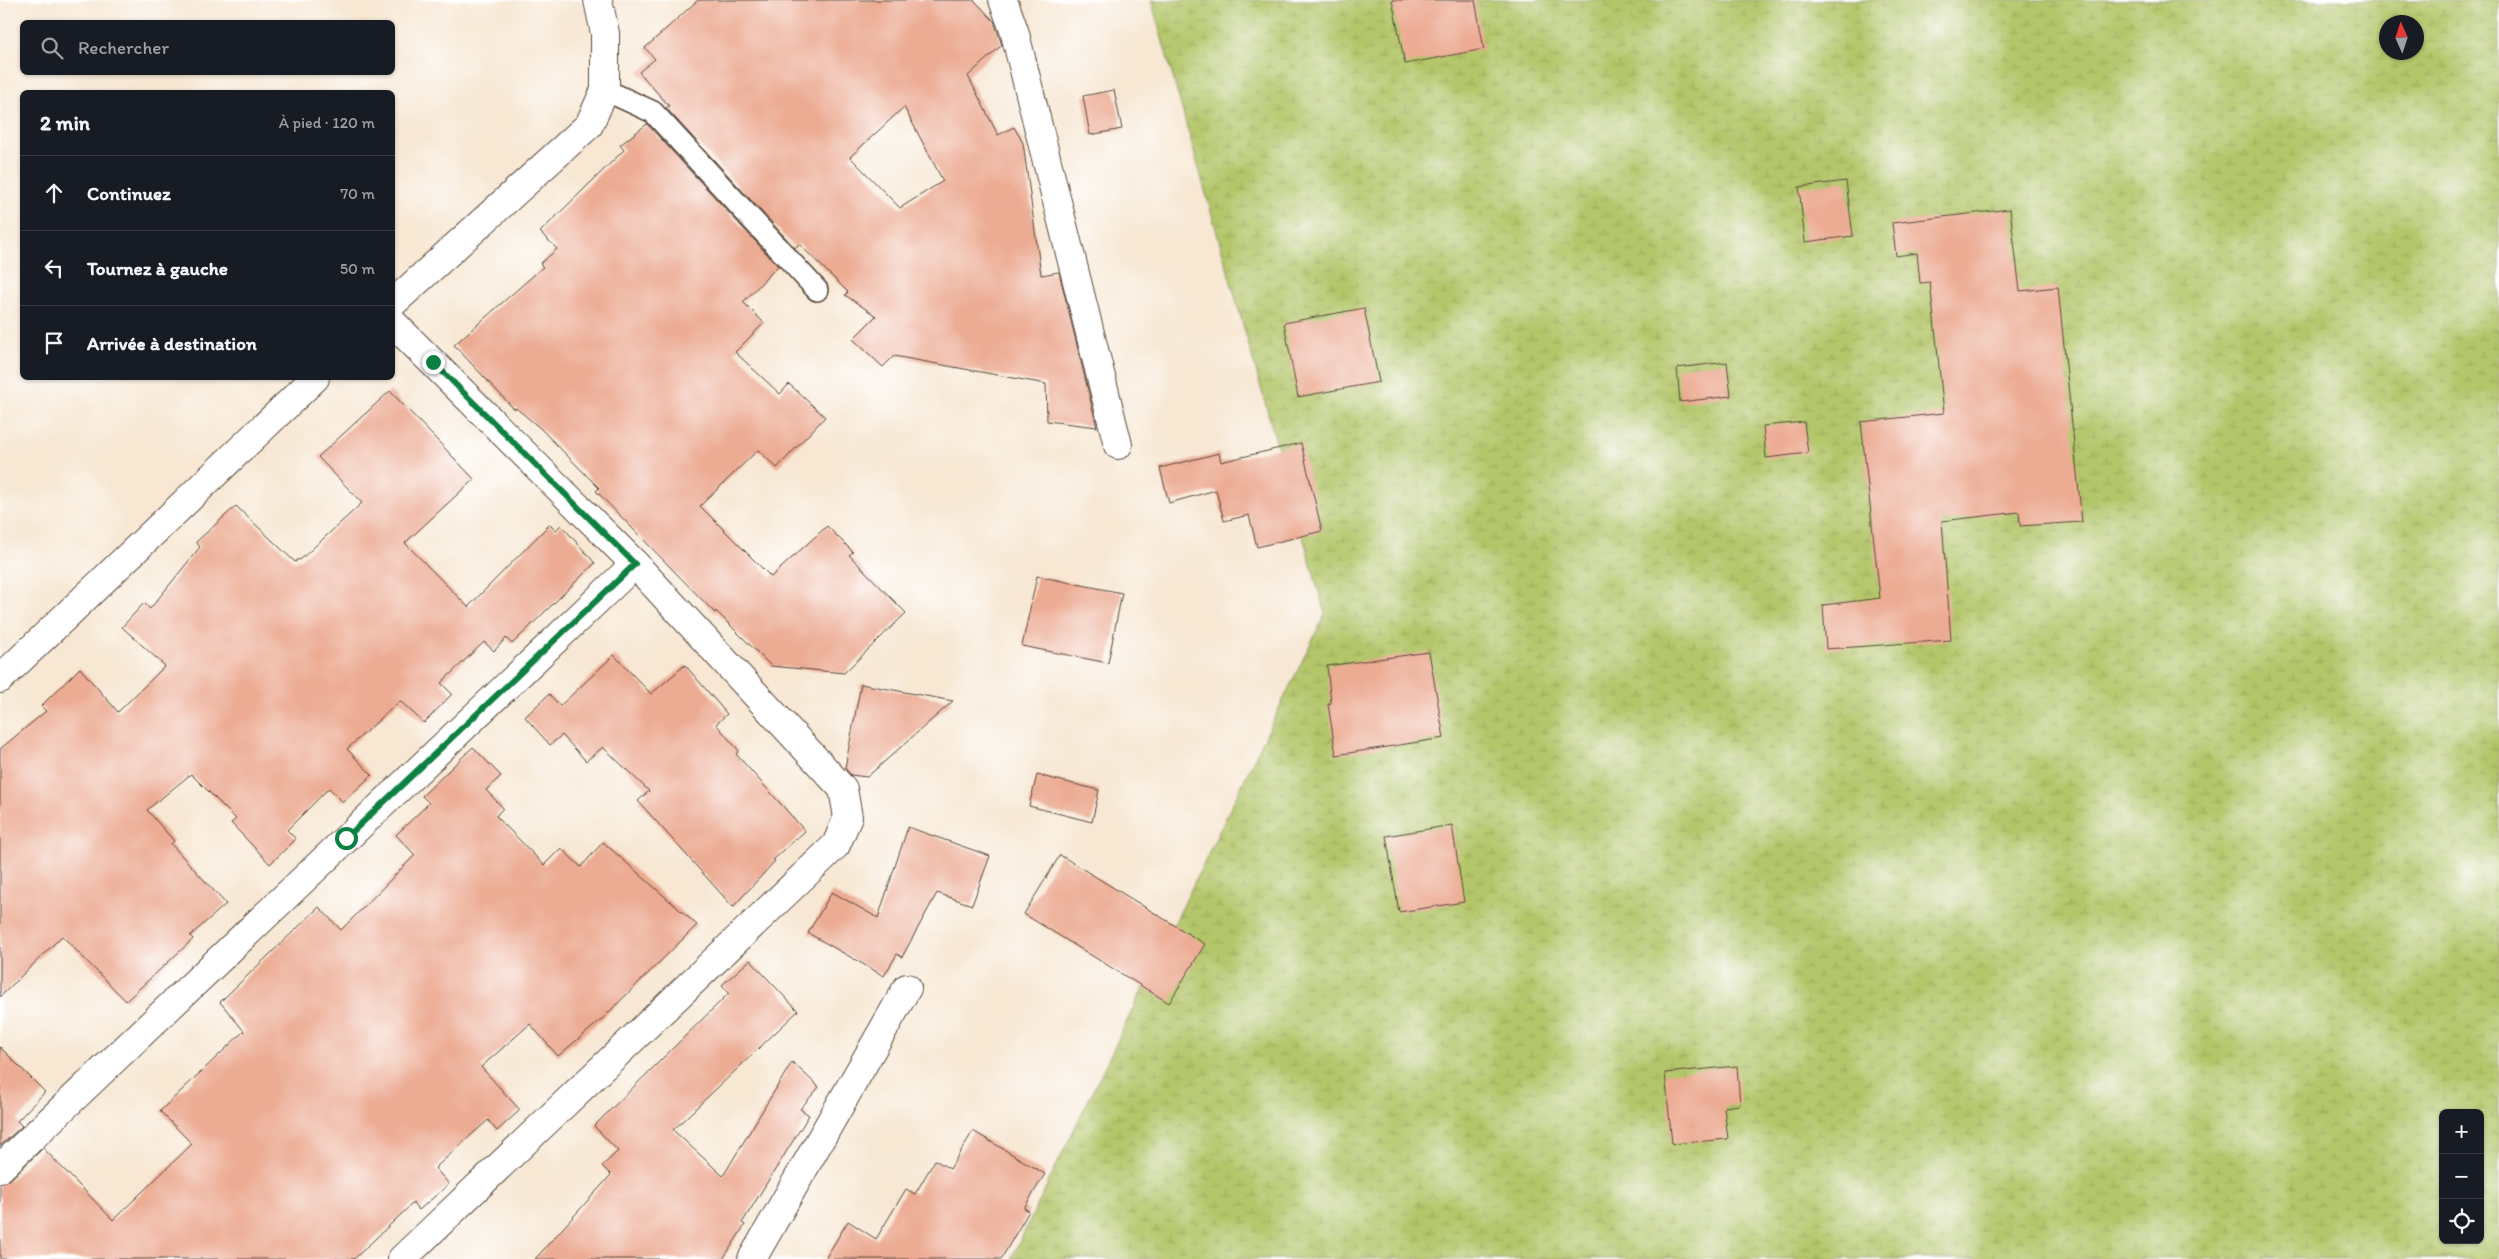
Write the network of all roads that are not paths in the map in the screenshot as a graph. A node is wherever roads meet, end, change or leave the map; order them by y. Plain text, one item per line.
1 (598, 0) edge
2 (1003, 0) edge
3 (605, 90) junction
4 (817, 290) dead end
5 (395, 301) edge
6 (395, 325) edge
7 (313, 380) edge
8 (1118, 445) dead end
9 (635, 564) junction
10 (0, 679) edge
11 (907, 988) dead end
12 (0, 1168) edge
13 (402, 1259) edge
14 (752, 1259) edge

1 - 3 street
2 - 8 street
3 - 4 lane
3 - 5 street
6 - 9 street
7 - 10 street
9 - 12 street
9 - 13 street
11 - 14 street

